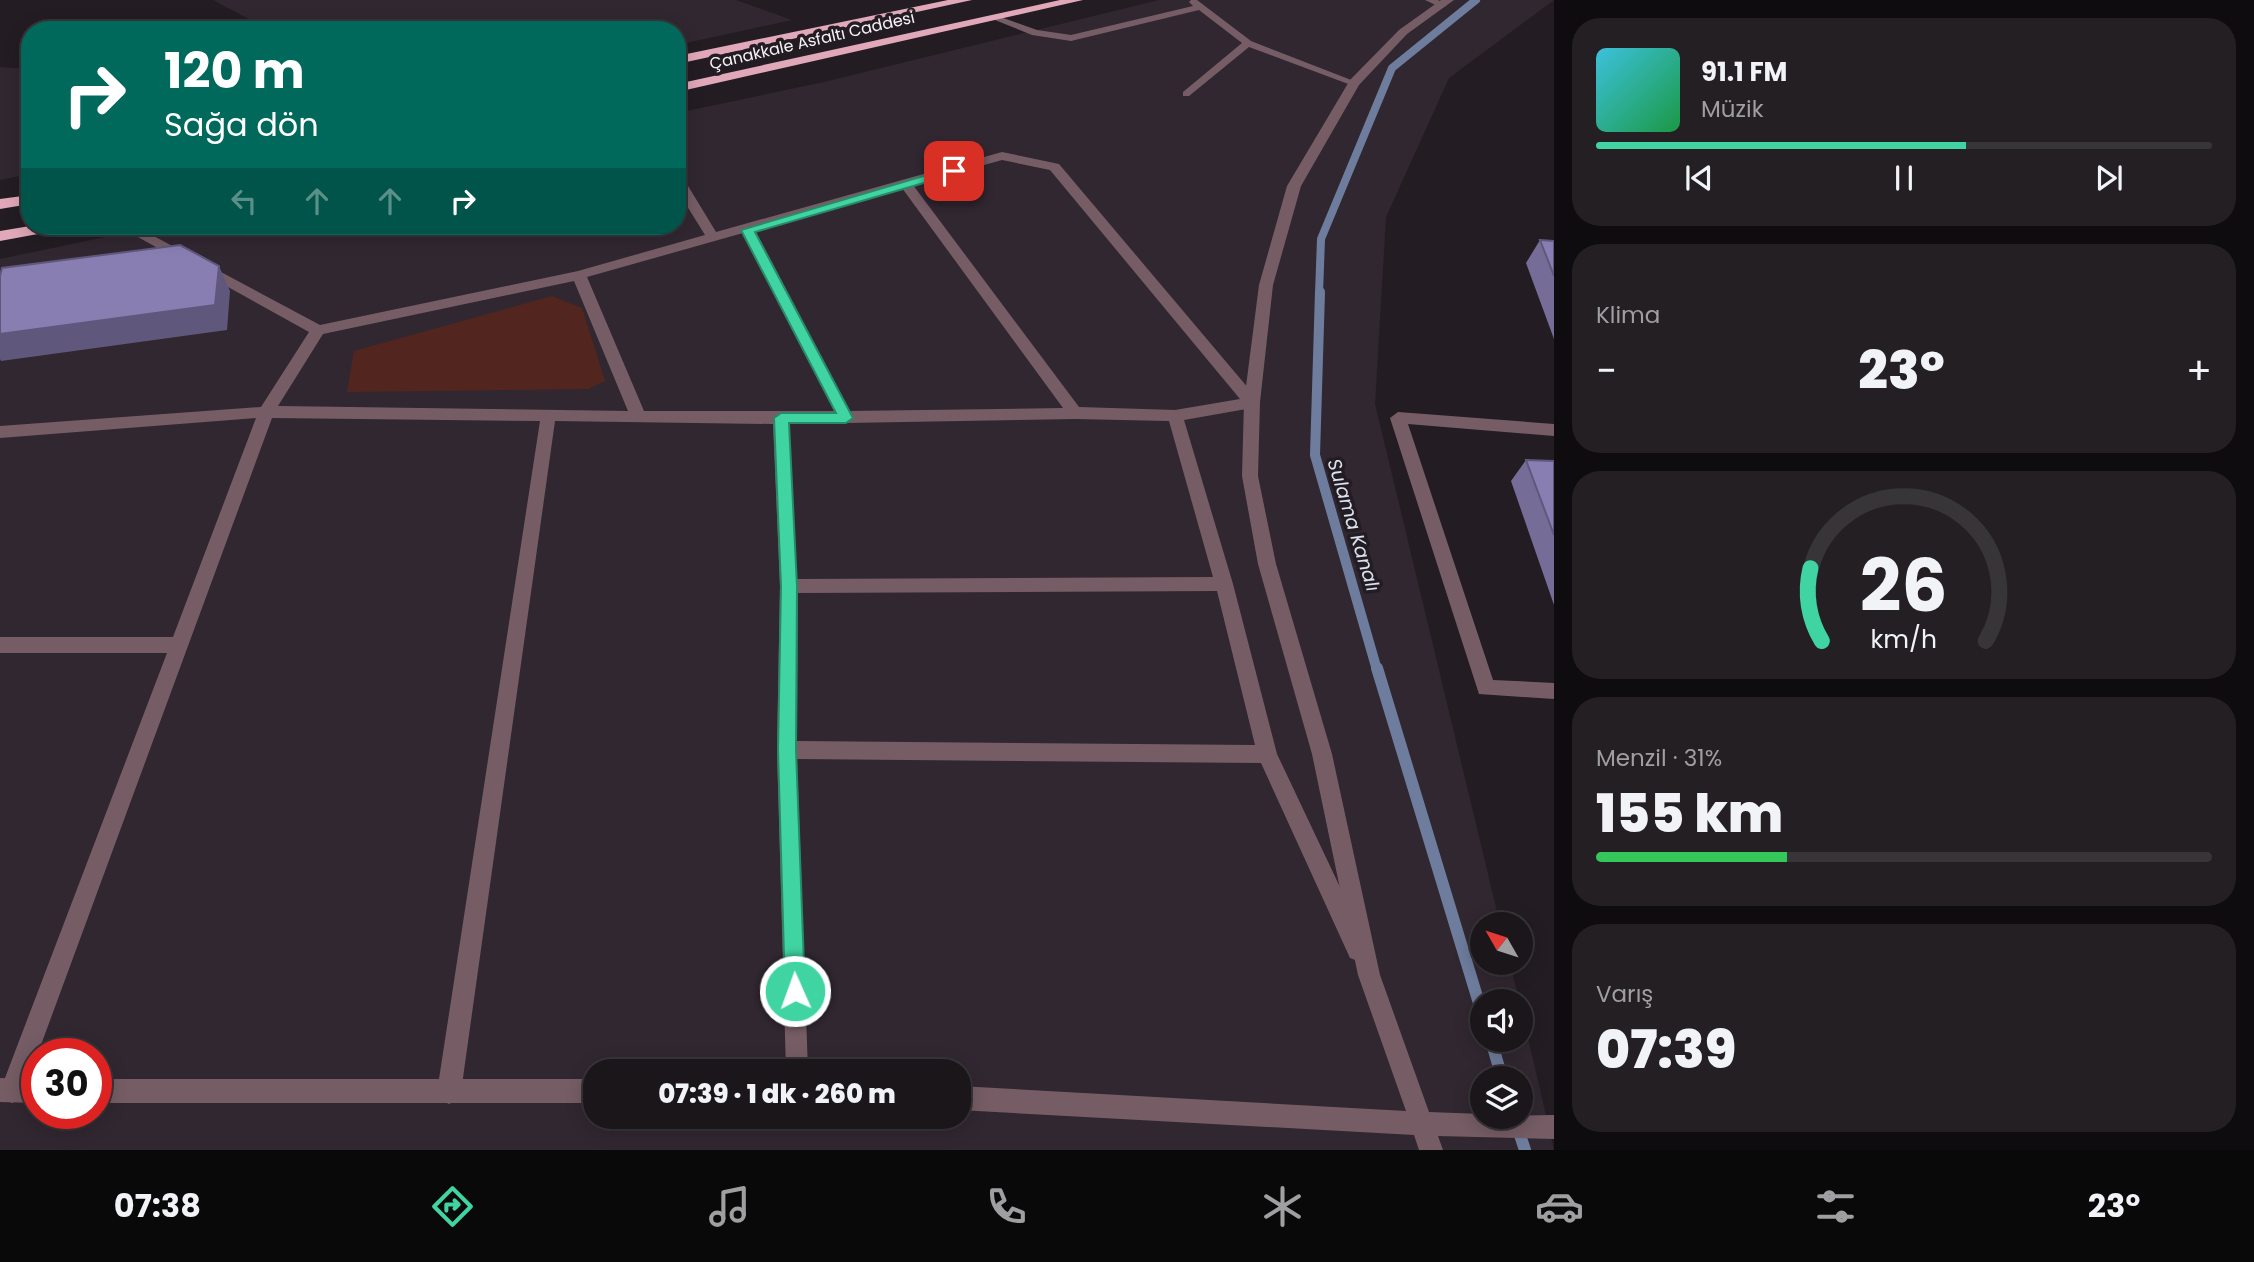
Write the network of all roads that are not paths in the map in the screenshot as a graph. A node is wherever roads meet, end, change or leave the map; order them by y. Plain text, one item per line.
1 (966, 0) edge
2 (1077, 0) edge
3 (1191, 0) edge
4 (1440, 2) edge
5 (1200, 7) junction
6 (995, 18) junction
7 (1248, 43) junction
8 (686, 59) edge
9 (1354, 83) junction
10 (686, 86) edge
11 (1186, 94) dead end
12 (906, 185) junction
13 (686, 194) edge
14 (21, 200) edge
15 (0, 204) edge
16 (748, 230) junction
17 (21, 232) edge
18 (142, 235) edge
19 (0, 236) edge
20 (714, 239) junction
21 (579, 275) junction
22 (318, 330) junction
23 (1252, 402) junction
24 (266, 412) junction
25 (1075, 412) junction
26 (1175, 415) junction
27 (638, 416) junction
28 (548, 417) junction
29 (781, 418) junction
30 (846, 418) junction
31 (1554, 430) edge
32 (0, 432) edge
33 (1224, 584) junction
34 (789, 586) junction
35 (0, 645) edge
36 (178, 645) junction
37 (1554, 691) edge
38 (787, 750) junction
39 (1267, 754) junction
40 (1369, 975) junction
41 (797, 1059) edge
42 (6, 1090) edge
43 (112, 1091) edge
44 (583, 1091) edge
45 (449, 1092) junction
46 (971, 1099) edge
47 (1424, 1124) junction
48 (1554, 1127) edge
49 (1431, 1150) edge

1 - 8 highway, Çanakkale Asfaltı Caddesi
2 - 6 highway, Çanakkale Asfaltı Caddesi
3 - 5 lane
4 - 9 street
5 - 6 lane
5 - 7 lane
6 - 10 highway, Çanakkale Asfaltı Caddesi
7 - 9 lane
7 - 11 lane
9 - 23 street
12 - 16 street
12 - 23 street
12 - 25 street
13 - 20 street
14 - 15 highway
16 - 20 street
16 - 30 street
17 - 19 highway
18 - 22 street
20 - 21 street
21 - 22 street
21 - 27 street
22 - 24 street
23 - 26 street
23 - 40 street
24 - 28 street
24 - 32 street
24 - 36 street
25 - 26 street
25 - 30 street
26 - 33 street
27 - 28 street
27 - 29 street
28 - 45 street
29 - 30 street
29 - 34 street
31 - 37 street
33 - 34 street
33 - 39 street
34 - 38 street
35 - 36 street
36 - 42 street
38 - 39 street
38 - 41 street
39 - 40 street
40 - 47 street
43 - 45 street
44 - 45 street
46 - 47 street
47 - 48 street
47 - 49 street

